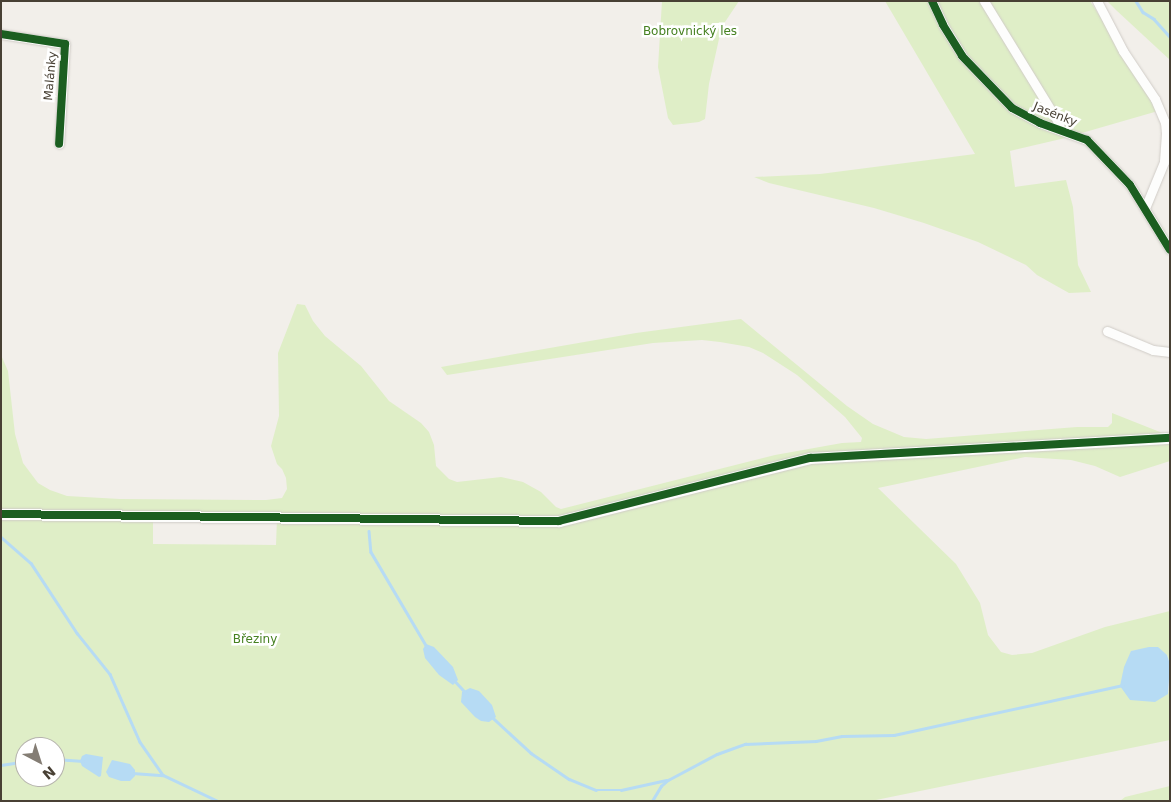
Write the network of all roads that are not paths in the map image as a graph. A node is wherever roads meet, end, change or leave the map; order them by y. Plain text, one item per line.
1 (932, 1) edge
2 (984, 1) edge
3 (1097, 1) edge
4 (1, 34) edge
5 (1061, 130) junction
6 (59, 144) dead end
7 (1146, 208) junction
8 (1170, 250) edge
9 (1107, 331) dead end
10 (1170, 352) edge
11 (1170, 438) edge
12 (1, 514) edge

1 - 5 street, Jasénky
2 - 5 street
3 - 7 street
4 - 6 street, Malánky
5 - 7 street, Jasénky
7 - 8 street, Jasénky
9 - 10 street
11 - 12 street

